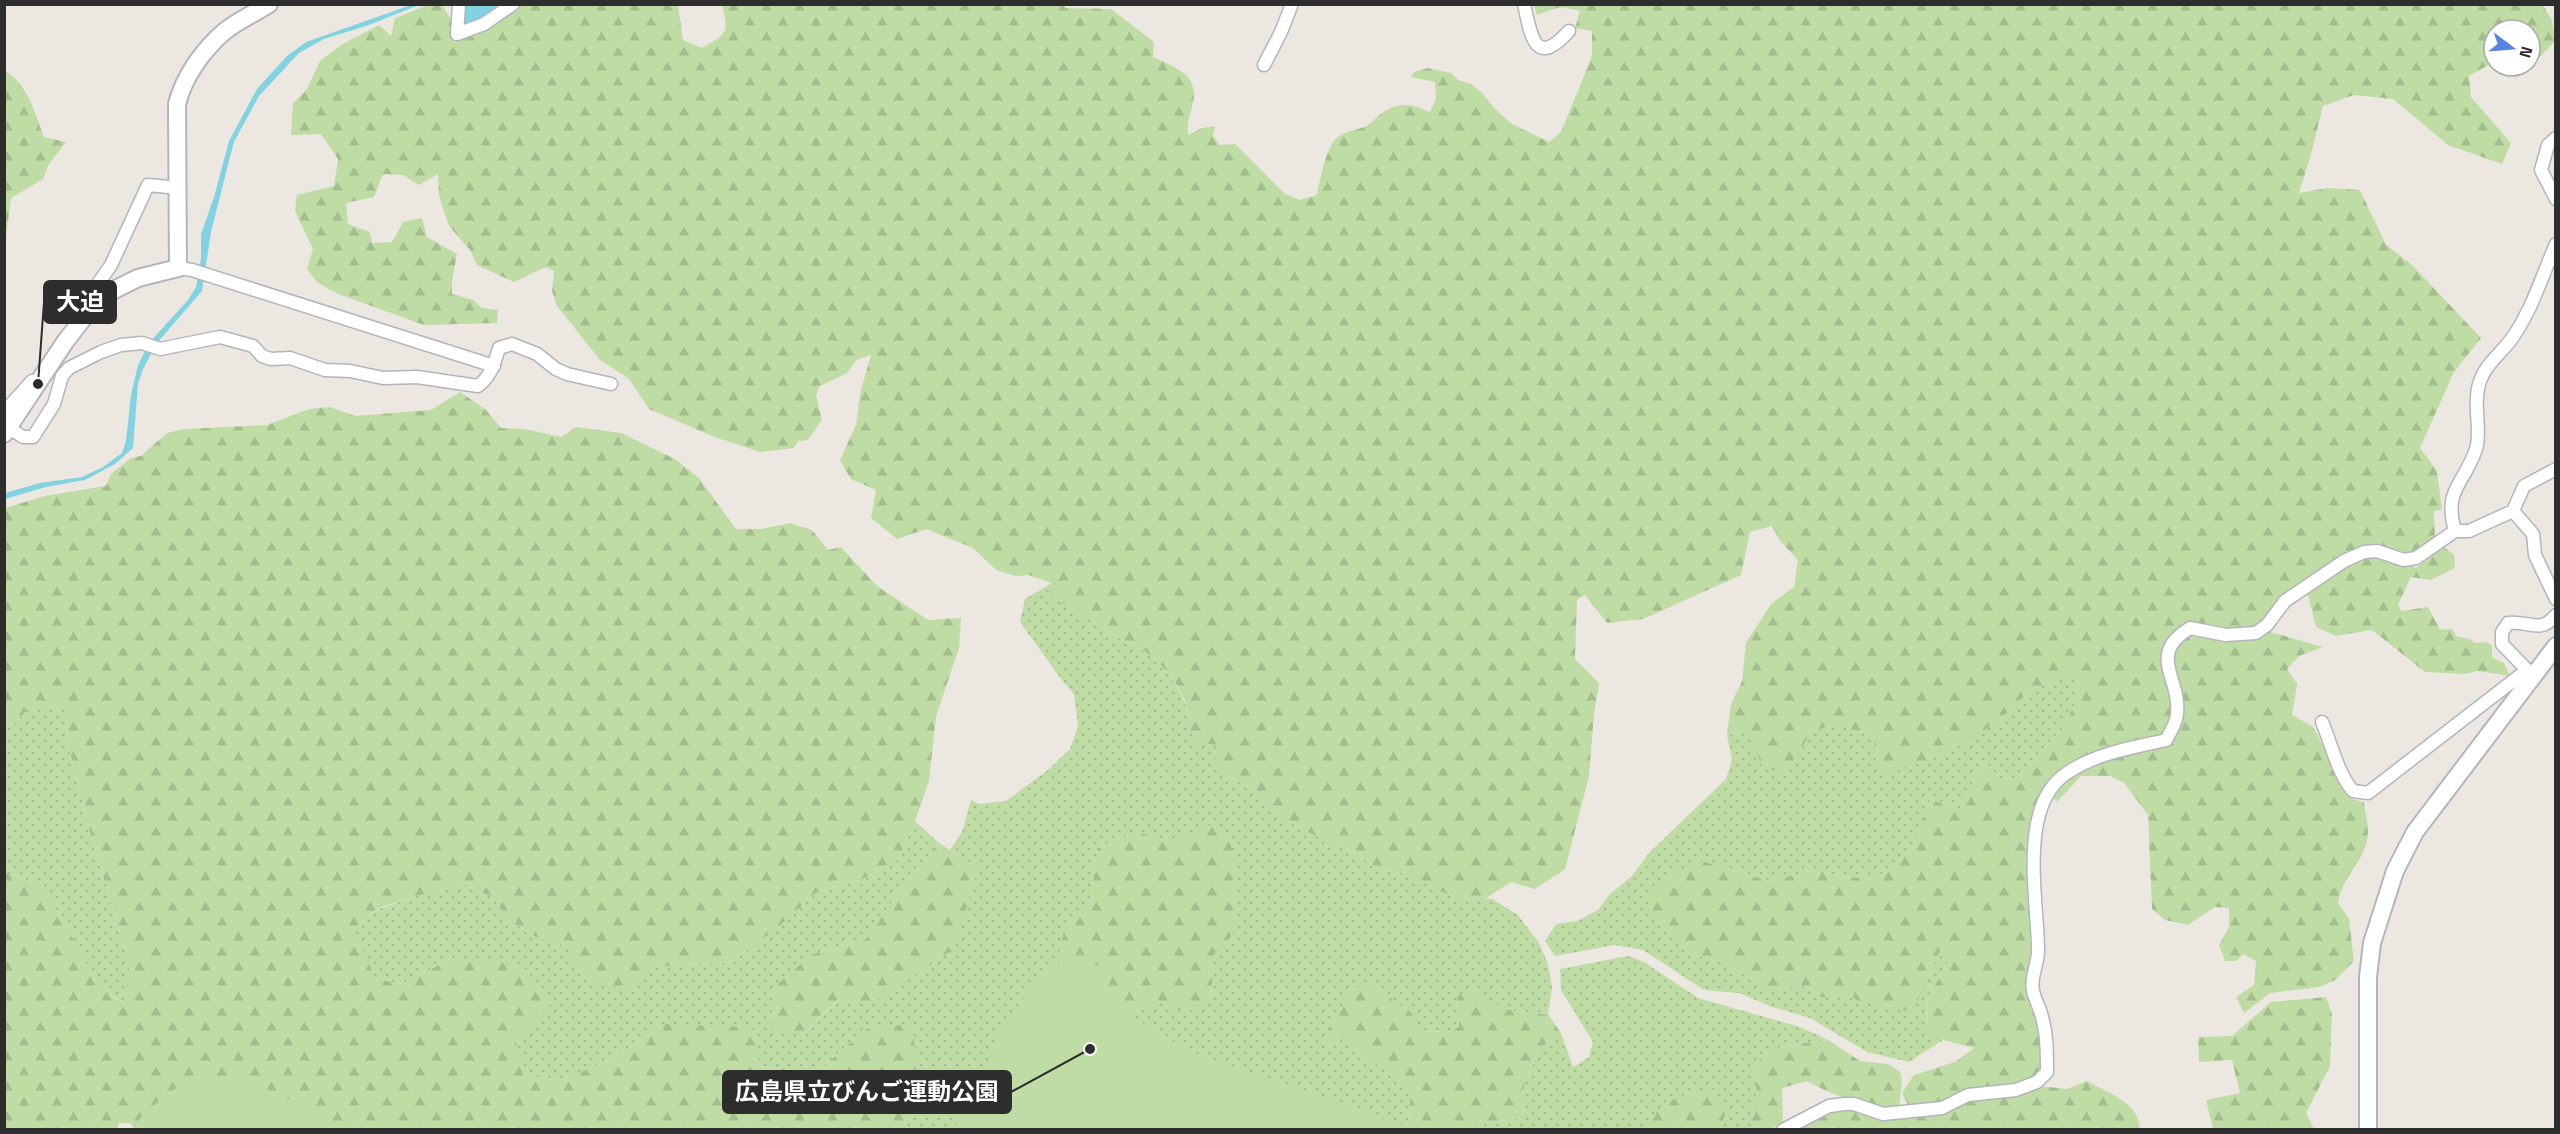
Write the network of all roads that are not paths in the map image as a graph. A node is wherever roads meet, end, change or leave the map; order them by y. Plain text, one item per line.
1 (269, 4) edge
2 (459, 4) edge
3 (513, 4) edge
4 (1292, 4) edge
5 (1524, 4) edge
6 (1569, 31) dead end
7 (1264, 65) dead end
8 (2556, 138) edge
9 (179, 188) junction
10 (2556, 199) edge
11 (2556, 244) edge
12 (178, 268) junction
13 (494, 366) junction
14 (611, 384) dead end
15 (4, 412) edge
16 (6, 429) edge
17 (2556, 469) edge
18 (2513, 510) junction
19 (2455, 531) junction
20 (2556, 599) edge
21 (2556, 615) edge
22 (2556, 646) edge
23 (2530, 673) junction
24 (2322, 722) dead end
25 (1783, 1130) edge
26 (2368, 1130) edge

1 - 9 street
2 - 3 street
4 - 7 street
5 - 6 street
8 - 10 street
9 - 12 street
9 - 15 street
11 - 19 street
12 - 13 street
12 - 16 street
13 - 14 street
13 - 16 street
17 - 18 street
18 - 19 street
18 - 20 street
19 - 25 street
21 - 23 street
22 - 23 street
23 - 24 street
23 - 26 street

